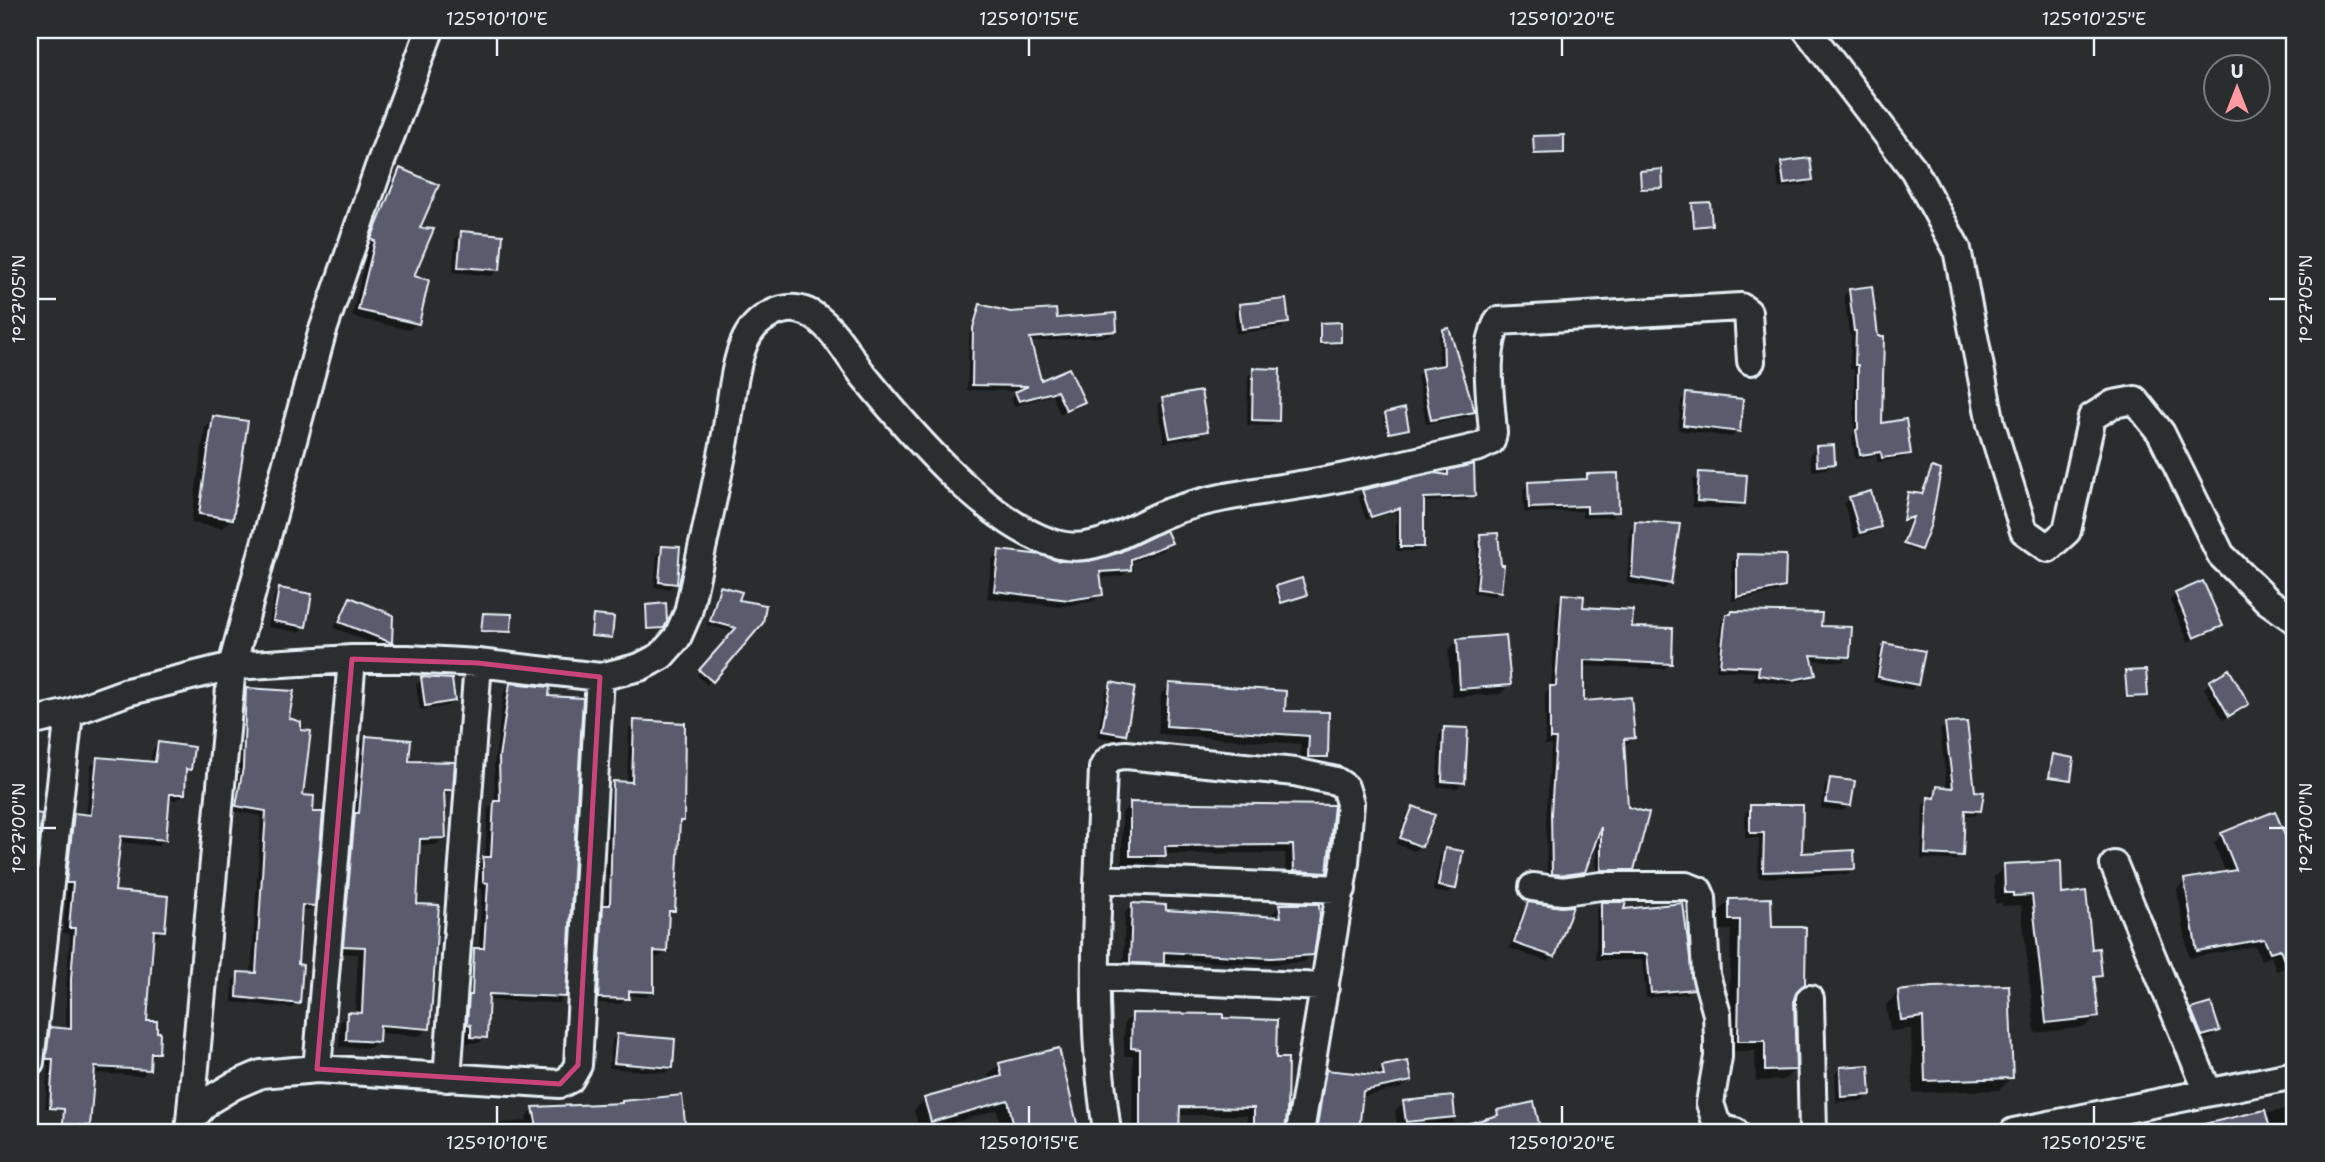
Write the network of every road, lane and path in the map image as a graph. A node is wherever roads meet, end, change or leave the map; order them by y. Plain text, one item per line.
1 (430, 30) edge
2 (1807, 30) edge
3 (1751, 361) dead end
4 (2295, 620) edge
5 (352, 659) junction
6 (478, 663) junction
7 (232, 666) junction
8 (600, 677) junction
9 (69, 713) junction
10 (30, 722) edge
11 (2114, 865) dead end
12 (1098, 879) junction
13 (1533, 887) dead end
14 (1342, 889) junction
15 (1097, 977) junction
16 (1325, 987) junction
17 (1810, 999) dead end
18 (30, 1062) edge
19 (317, 1069) junction
20 (2295, 1075) edge
21 (447, 1078) junction
22 (2208, 1092) junction
23 (2092, 1124) edge
24 (189, 1127) edge
25 (1107, 1132) edge
26 (1300, 1132) edge
27 (1735, 1132) edge
28 (1813, 1132) edge
29 (2014, 1132) edge

1 - 7 street
2 - 4 street
3 - 8 street
5 - 6 street
5 - 7 street
5 - 19 street
6 - 8 street
6 - 21 street
7 - 9 street
7 - 24 street
8 - 21 street
9 - 10 street
9 - 18 street
11 - 22 street
12 - 14 street
12 - 14 street
12 - 15 street
13 - 27 street
14 - 16 street
15 - 16 street
15 - 25 street
16 - 26 street
17 - 28 street
19 - 21 street
19 - 24 street
20 - 22 street
22 - 23 street
23 - 29 street

